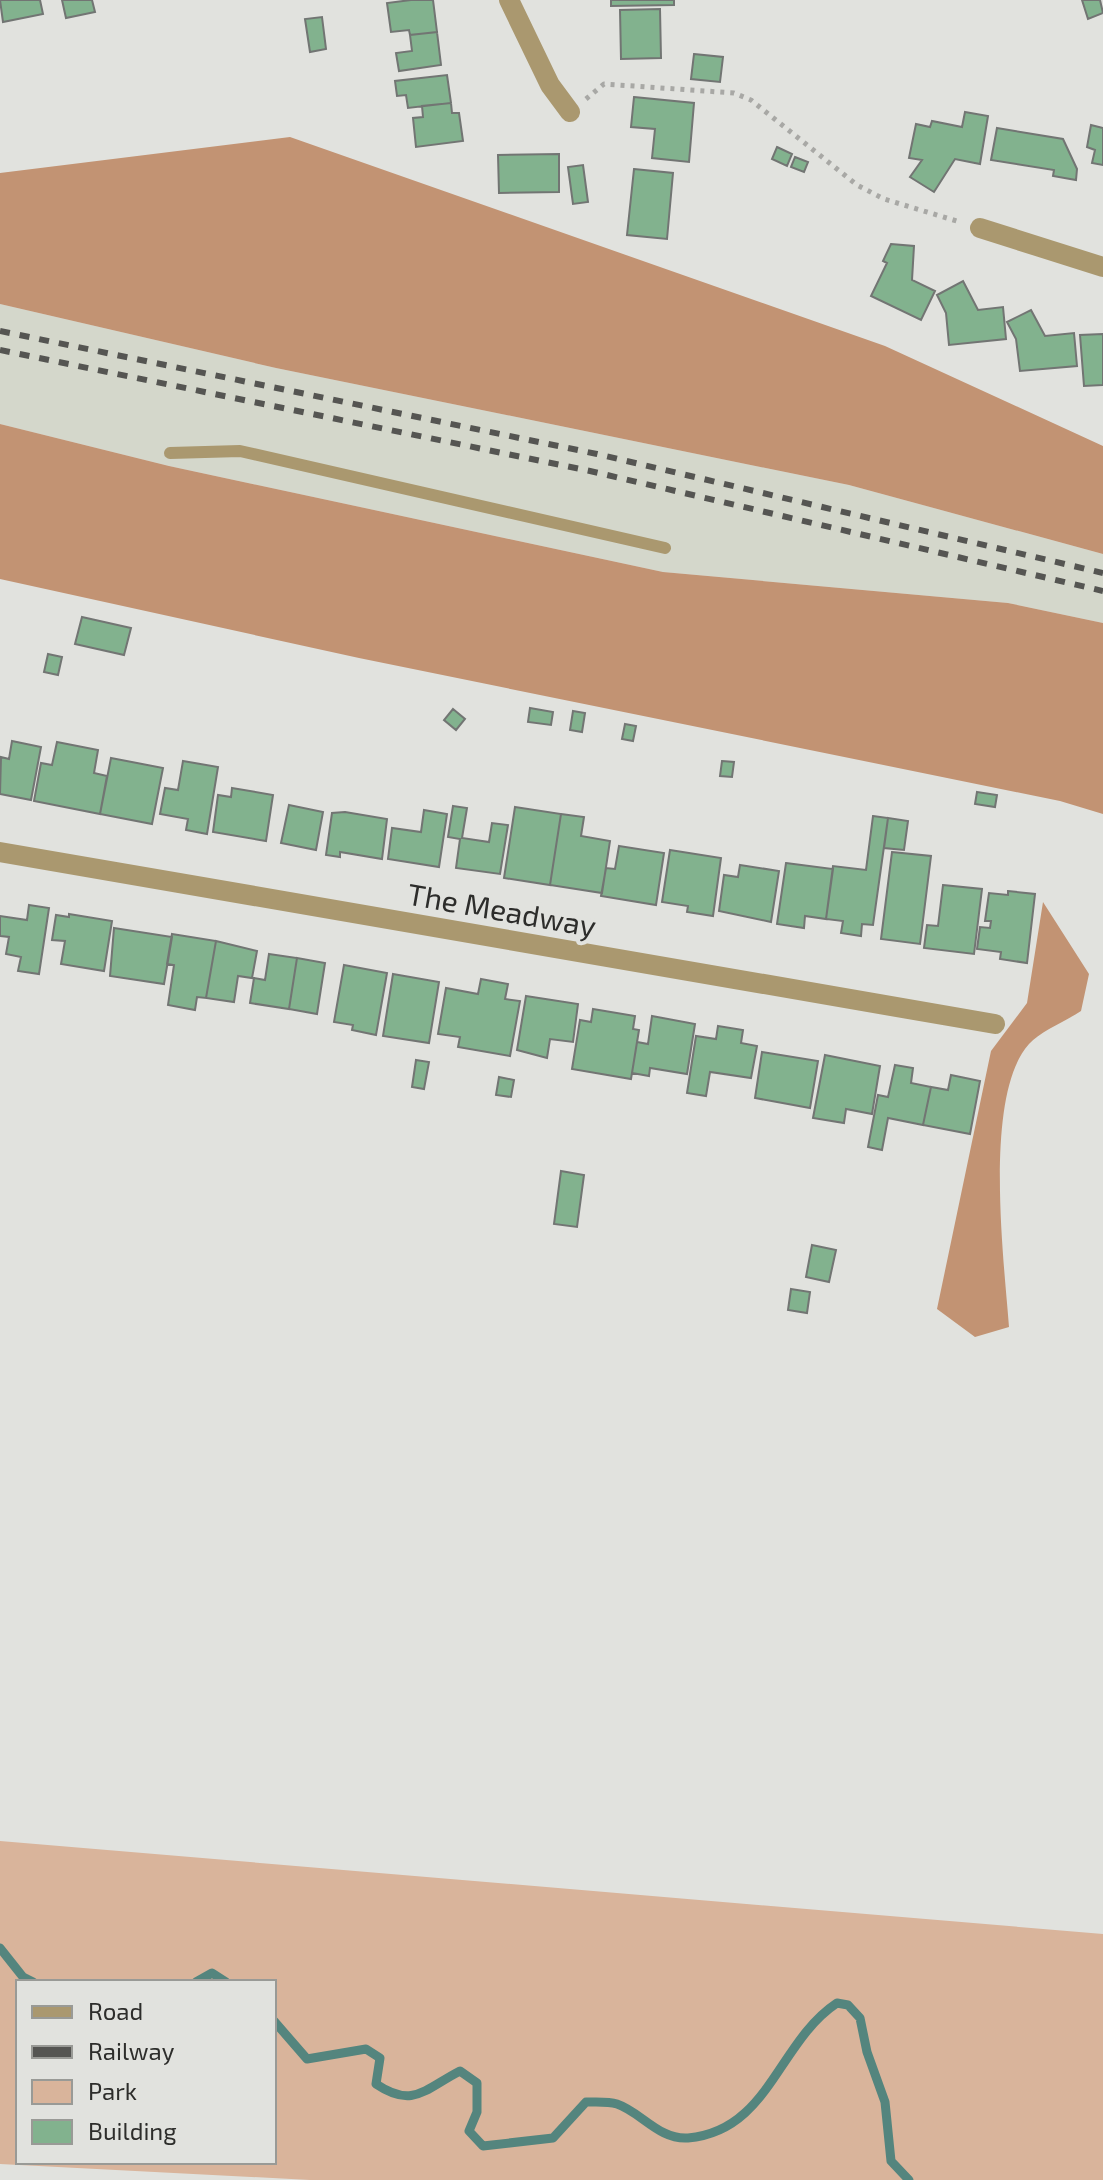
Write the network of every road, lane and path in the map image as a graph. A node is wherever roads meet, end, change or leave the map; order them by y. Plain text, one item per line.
1 (509, 0) edge
2 (570, 112) joint
3 (980, 228) joint
4 (1103, 267) edge
5 (170, 453) dead end
6 (665, 548) dead end
7 (0, 852) edge
8 (995, 1024) dead end

1 - 2 street
2 - 3 path
3 - 4 street
5 - 6 lane
7 - 8 street, The Meadway

